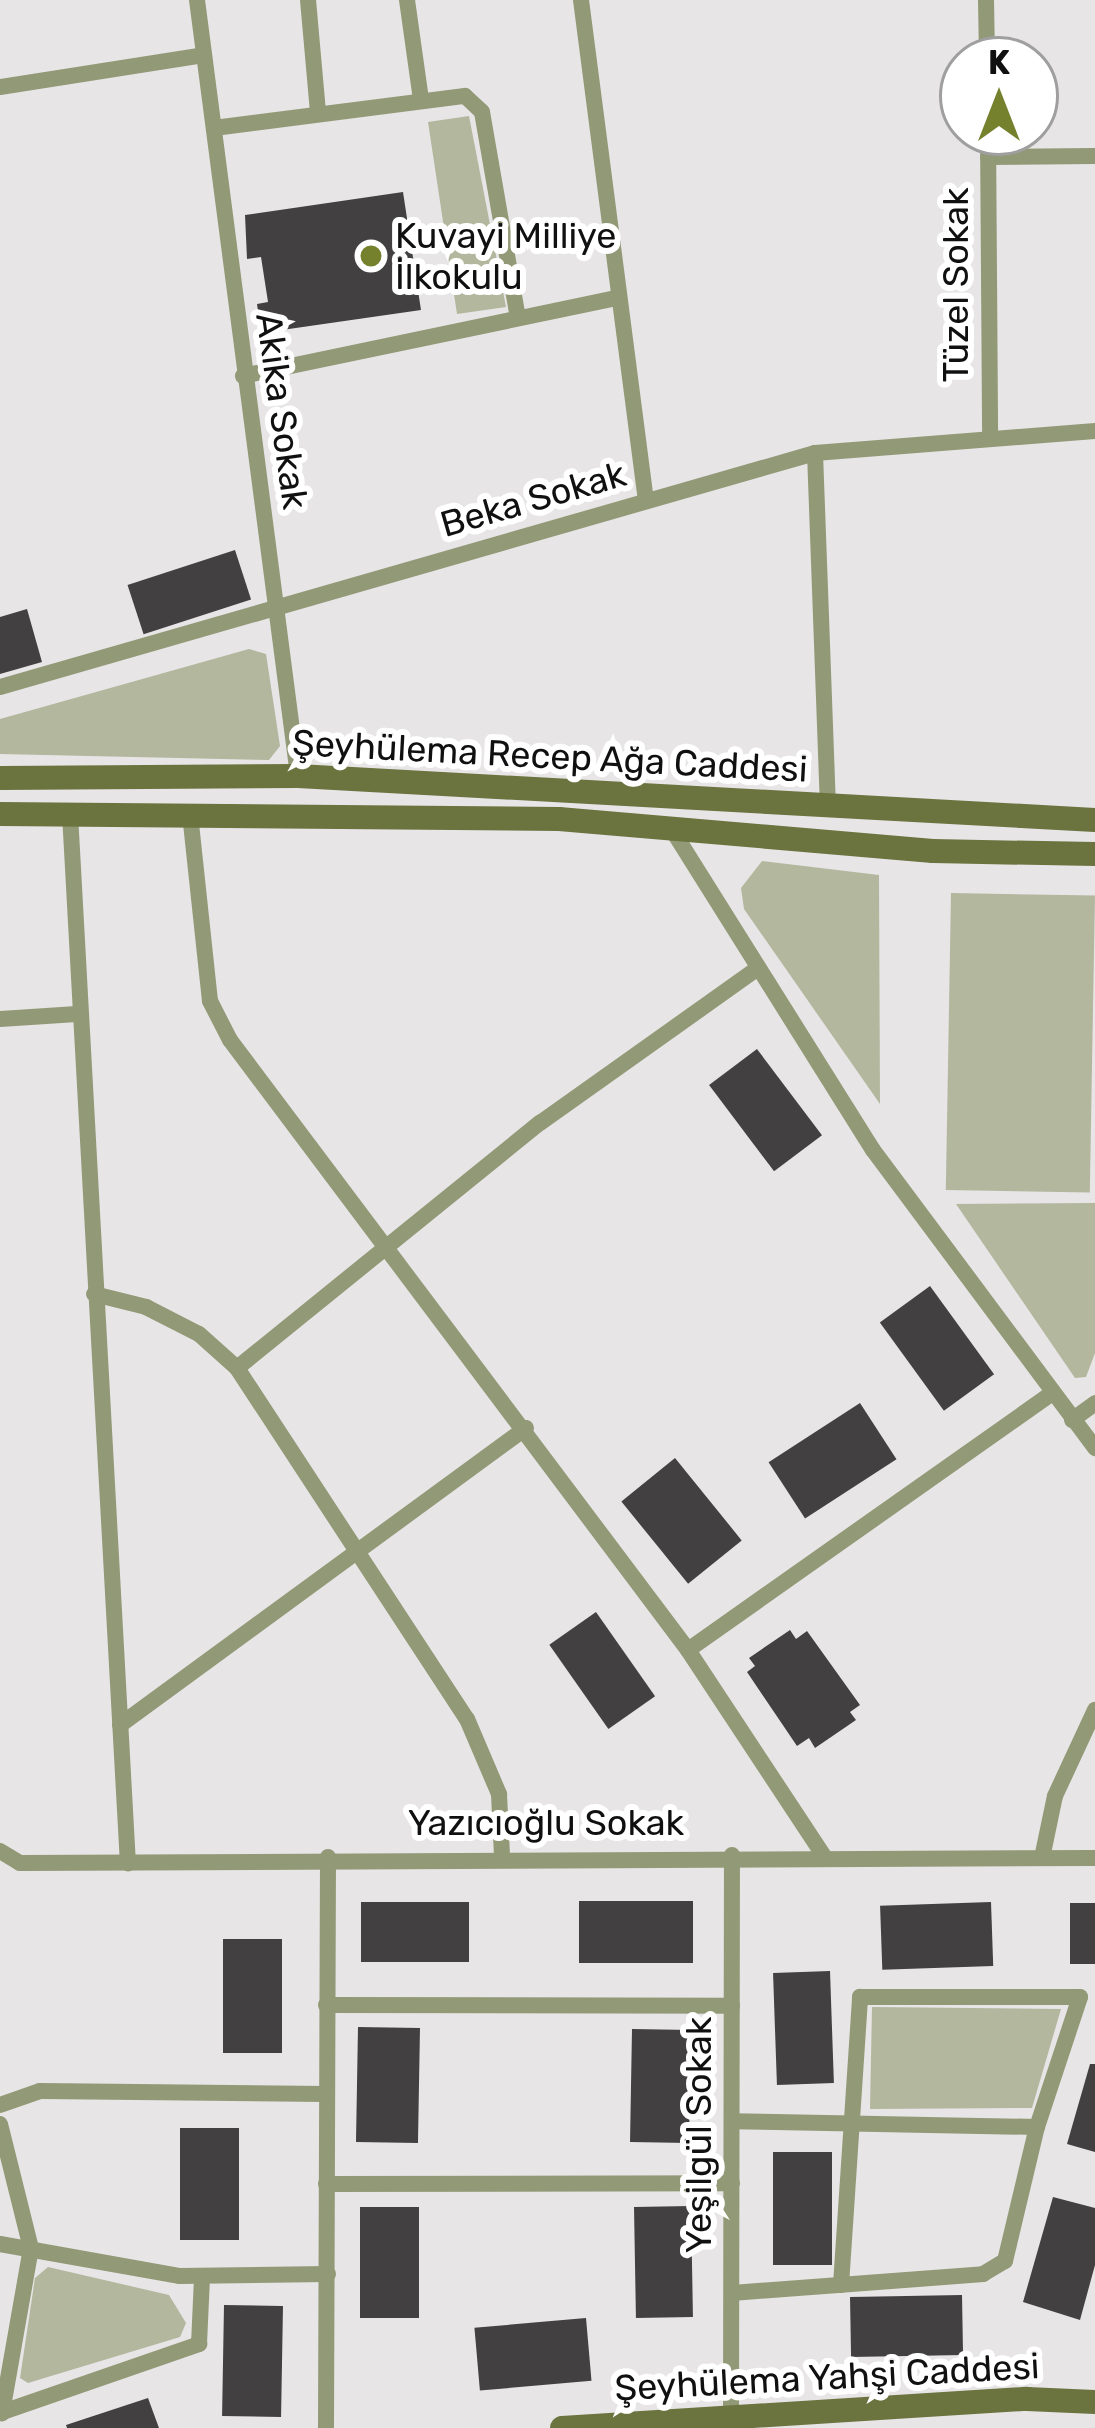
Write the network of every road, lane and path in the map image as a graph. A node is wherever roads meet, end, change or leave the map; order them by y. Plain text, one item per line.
1 (197, 0) edge
2 (308, 0) edge
3 (407, 0) edge
4 (580, 0) edge
5 (986, 0) edge
6 (987, 36) edge
7 (204, 55) junction
8 (0, 87) edge
9 (421, 100) junction
10 (317, 113) junction
11 (214, 128) junction
12 (1095, 155) edge
13 (988, 157) joint
14 (616, 298) junction
15 (518, 318) junction
16 (243, 376) junction
17 (1095, 431) edge
18 (989, 438) junction
19 (814, 453) junction
20 (646, 501) junction
21 (276, 608) junction
22 (0, 687) edge
23 (298, 776) junction
24 (0, 778) edge
25 (829, 808) junction
26 (0, 814) edge
27 (70, 814) junction
28 (190, 814) junction
29 (1095, 820) edge
30 (671, 828) junction
31 (1095, 854) edge
32 (758, 968) junction
33 (77, 1014) junction
34 (0, 1019) edge
35 (389, 1242) junction
36 (94, 1294) junction
37 (237, 1368) junction
38 (1049, 1395) junction
39 (1095, 1403) edge
40 (1072, 1420) junction
41 (526, 1428) junction
42 (1095, 1448) edge
43 (355, 1548) junction
44 (688, 1649) junction
45 (1095, 1710) edge
46 (119, 1725) junction
47 (0, 1851) edge
48 (732, 1855) junction
49 (502, 1856) junction
50 (824, 1856) junction
51 (328, 1857) junction
52 (1042, 1858) junction
53 (1095, 1858) edge
54 (128, 1863) junction
55 (326, 2005) junction
56 (732, 2006) junction
57 (325, 2094) junction
58 (0, 2105) edge
59 (732, 2122) junction
60 (0, 2124) edge
61 (854, 2124) junction
62 (1037, 2127) junction
63 (732, 2183) junction
64 (326, 2184) junction
65 (0, 2244) edge
66 (31, 2248) junction
67 (328, 2274) junction
68 (202, 2277) junction
69 (841, 2285) junction
70 (732, 2293) junction
71 (1095, 2402) edge
72 (1, 2413) edge
73 (731, 2415) junction
74 (326, 2428) edge
75 (562, 2428) edge

1 - 7 street, Akika Sokak
2 - 10 street
3 - 9 street
4 - 14 street
5 - 6 street
7 - 8 street
7 - 11 street, Akika Sokak
9 - 10 street
9 - 15 street
10 - 11 street
11 - 16 street, Akika Sokak
12 - 13 street
13 - 18 street, Tüzel Sokak
14 - 15 street
14 - 20 street
15 - 16 street
16 - 21 street, Akika Sokak
17 - 18 street, Beka Sokak
18 - 19 street, Beka Sokak
19 - 20 street, Beka Sokak
19 - 25 street
20 - 21 street, Beka Sokak
21 - 22 street, Beka Sokak
21 - 23 street, Akika Sokak
23 - 24 street, Şeyhülema Recep Ağa Caddesi
23 - 25 street, Şeyhülema Recep Ağa Caddesi
25 - 29 street, Şeyhülema Recep Ağa Caddesi
26 - 27 street, Şeyhülema Recep Ağa Caddesi
27 - 28 street, Şeyhülema Recep Ağa Caddesi
27 - 33 street
28 - 30 street, Şeyhülema Recep Ağa Caddesi
28 - 35 street
30 - 31 street, Şeyhülema Recep Ağa Caddesi
30 - 32 street
32 - 35 street
32 - 38 street
33 - 34 street
33 - 36 street
35 - 37 street
35 - 41 street
36 - 37 street
36 - 46 street
37 - 43 street
38 - 40 street
38 - 44 street
39 - 40 street
40 - 42 street
41 - 43 street
41 - 44 street
43 - 46 street
43 - 49 street
44 - 50 street
45 - 52 street
46 - 54 street
47 - 54 street, Yazıcıoğlu Sokak
48 - 49 street, Yazıcıoğlu Sokak
48 - 50 street, Yazıcıoğlu Sokak
48 - 56 street, Yeşilgül Sokak
49 - 51 street, Yazıcıoğlu Sokak
50 - 52 street, Yazıcıoğlu Sokak
51 - 54 street, Yazıcıoğlu Sokak
51 - 55 street
52 - 53 street, Yazıcıoğlu Sokak
55 - 56 street
55 - 57 street
56 - 59 street, Yeşilgül Sokak
57 - 58 street
57 - 64 street
59 - 61 street
59 - 63 street, Yeşilgül Sokak
60 - 66 street
61 - 62 street
61 - 62 street
61 - 69 street
62 - 69 street
63 - 64 street
63 - 70 street, Yeşilgül Sokak
64 - 67 street
65 - 66 street
66 - 68 street
66 - 72 street
67 - 68 street
67 - 74 street
68 - 72 street
69 - 70 street
70 - 73 street, Yeşilgül Sokak
71 - 73 street, Şeyhülema Yahşi Caddesi
73 - 75 street, Şeyhülema Yahşi Caddesi

